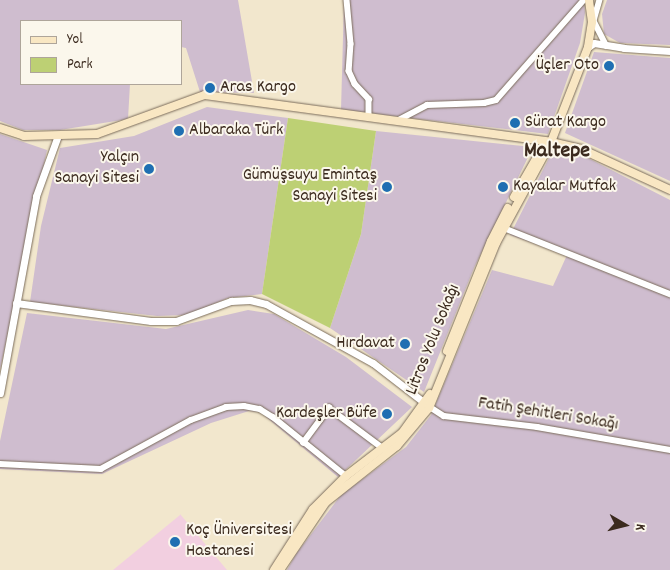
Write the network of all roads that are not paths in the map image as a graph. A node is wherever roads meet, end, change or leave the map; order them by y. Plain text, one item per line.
1 (347, 0) edge
2 (592, 2) edge
3 (607, 46) junction
4 (588, 47) junction
5 (670, 51) edge
6 (369, 117) junction
7 (397, 121) junction
8 (0, 128) edge
9 (57, 138) junction
10 (550, 142) junction
11 (668, 189) edge
12 (501, 227) junction
13 (670, 294) edge
14 (16, 303) junction
15 (0, 394) edge
16 (427, 406) junction
17 (303, 443) junction
18 (384, 449) junction
19 (670, 450) edge
20 (0, 464) edge
21 (346, 476) junction
22 (274, 570) edge
23 (280, 570) edge

1 - 6 street
2 - 3 street
2 - 4 main road, Litros Yolu Sokağı
2 - 7 street
3 - 4 street
3 - 5 street
4 - 10 main road, Litros Yolu Sokağı
6 - 7 main road
6 - 9 main road
7 - 10 main road
8 - 9 main road
9 - 14 street
10 - 11 main road
10 - 12 main road, Litros Yolu Sokağı
12 - 13 street
12 - 16 main road, Litros Yolu Sokağı
14 - 15 street
14 - 16 street
16 - 18 main road, Litros Yolu Sokağı
16 - 19 street, Fatih Şehitleri Sokağı
16 - 23 main road, Litros Yolu Sokağı
17 - 18 street
17 - 20 street
17 - 21 street
18 - 21 main road, Litros Yolu Sokağı
21 - 22 main road, Litros Yolu Sokağı

